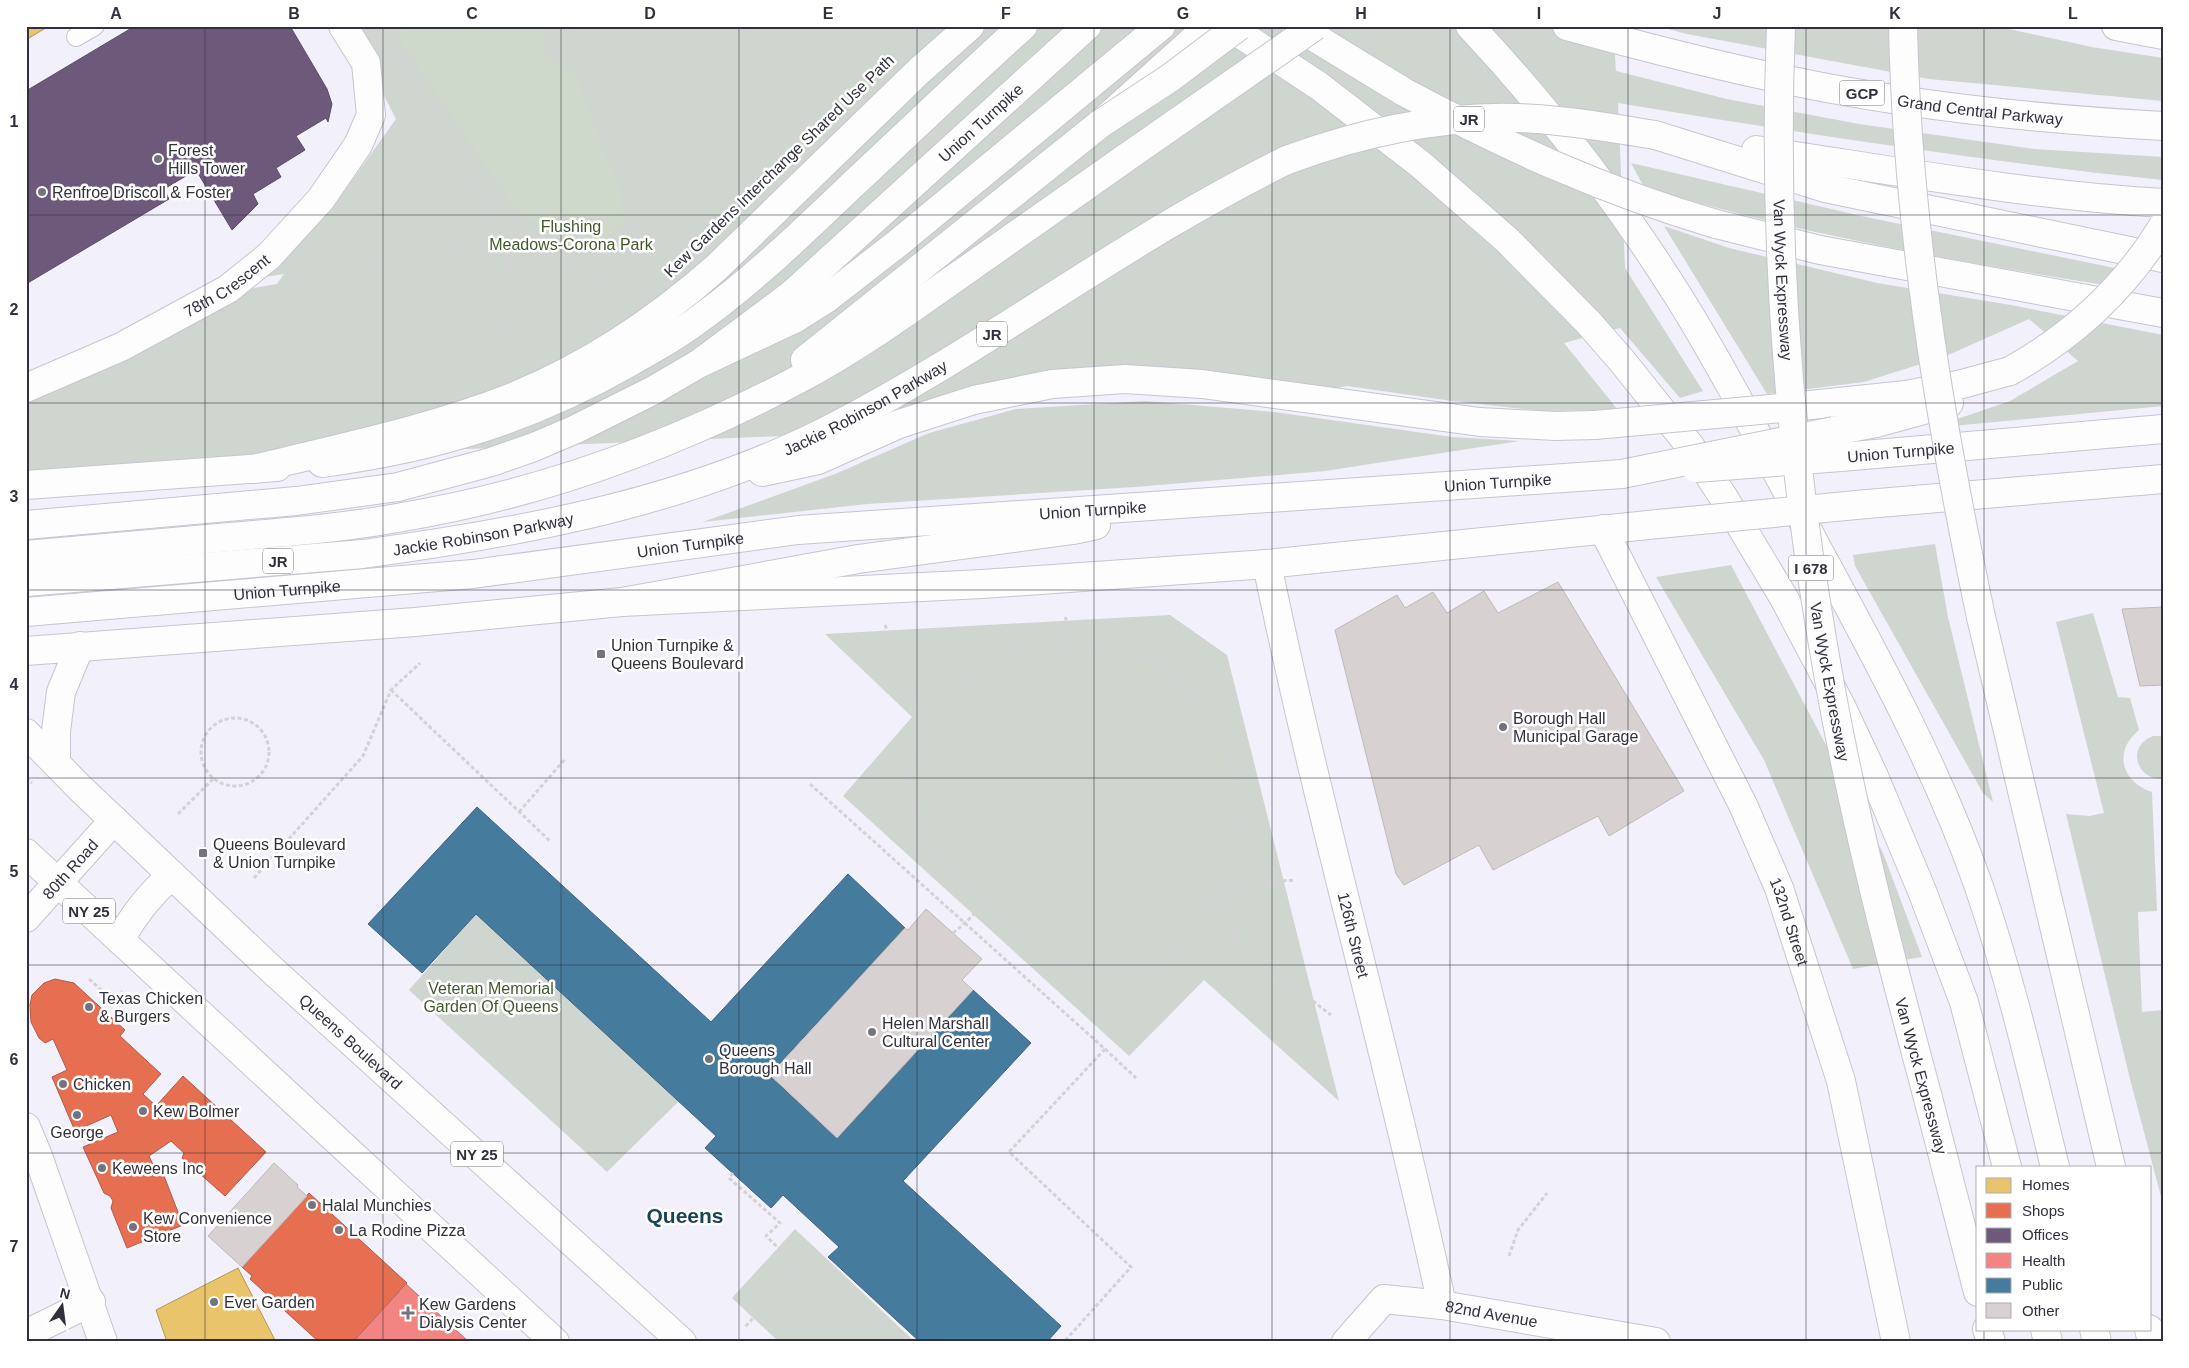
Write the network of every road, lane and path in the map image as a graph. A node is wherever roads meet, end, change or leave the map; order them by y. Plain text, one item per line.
1 (95, 26) edge
2 (343, 26) edge
3 (970, 26) edge
4 (1023, 26) edge
5 (1161, 26) edge
6 (1209, 26) edge
7 (1228, 26) edge
8 (1239, 26) edge
9 (1296, 26) edge
10 (1315, 26) edge
11 (1470, 26) edge
12 (1567, 26) edge
13 (1781, 26) edge
14 (1903, 26) edge
15 (2116, 26) edge
16 (1081, 32) edge
17 (2163, 35) edge
18 (76, 37) dead end
19 (366, 63) junction
20 (1100, 124) junction
21 (2163, 126) edge
22 (1655, 135) junction
23 (2163, 203) edge
24 (2163, 226) edge
25 (510, 241) junction
26 (2163, 258) edge
27 (286, 279) dead end
28 (654, 285) dead end
29 (2163, 313) edge
30 (700, 363) junction
31 (2010, 371) junction
32 (480, 380) dead end
33 (26, 388) edge
34 (751, 403) junction
35 (2163, 429) edge
36 (270, 434) dead end
37 (234, 439) dead end
38 (254, 469) junction
39 (1622, 474) junction
40 (2163, 479) edge
41 (26, 485) edge
42 (688, 488) junction
43 (1188, 505) junction
44 (26, 525) edge
45 (1603, 529) junction
46 (26, 555) edge
47 (1267, 564) junction
48 (26, 582) edge
49 (622, 602) junction
50 (26, 612) edge
51 (1066, 617) dead end
52 (885, 625) dead end
53 (80, 646) junction
54 (1062, 646) junction
55 (26, 651) edge
56 (420, 664) dead end
57 (391, 690) junction
58 (928, 726) junction
59 (26, 733) edge
60 (566, 758) dead end
61 (56, 762) junction
62 (214, 779) junction
63 (810, 784) dead end
64 (519, 812) junction
65 (178, 814) dead end
66 (114, 820) junction
67 (551, 842) dead end
68 (26, 853) edge
69 (172, 875) junction
70 (254, 878) dead end
71 (1295, 880) dead end
72 (58, 883) junction
73 (1224, 885) junction
74 (984, 904) junction
75 (26, 918) edge
76 (965, 923) junction
77 (953, 933) dead end
78 (120, 940) junction
79 (1236, 942) junction
80 (1177, 945) junction
81 (89, 979) dead end
82 (122, 991) dead end
83 (112, 1000) junction
84 (103, 1010) dead end
85 (1331, 1015) dead end
86 (1104, 1049) junction
87 (1136, 1078) dead end
88 (26, 1127) edge
89 (2007, 1166) edge
90 (2055, 1166) edge
91 (2111, 1166) edge
92 (733, 1173) dead end
93 (1547, 1193) dead end
94 (1509, 1256) dead end
95 (1976, 1284) edge
96 (91, 1302) junction
97 (1442, 1305) junction
98 (744, 1328) dead end
99 (26, 1334) edge
100 (103, 1342) edge
101 (555, 1342) edge
102 (682, 1342) edge
103 (1064, 1342) edge
104 (1346, 1342) edge
105 (1656, 1342) edge
106 (1896, 1342) edge

1 - 18 lane
2 - 19 main road
3 - 38 main road
4 - 38 main road
5 - 30 main road
6 - 20 main road, bridge
7 - 89 main road
8 - 20 main road, bridge
9 - 29 main road, bridge
10 - 34 main road, bridge
11 - 90 main road
12 - 21 main road, Grand Central Parkway / GCP
13 - 95 main road, Van Wyck Expressway / I 678, bridge
14 - 91 main road, bridge
15 - 17 main road
16 - 30 main road, Union Turnpike
19 - 25 path
19 - 33 main road, 78th Crescent
20 - 34 main road
22 - 23 main road
22 - 26 main road
22 - 42 main road, Jackie Robinson Parkway / JR, bridge
24 - 31 main road, bridge
25 - 27 path
25 - 28 path, Kew Gardens Interchange Shared Use Path
25 - 32 path
30 - 44 main road, Union Turnpike
31 - 39 main road, bridge
31 - 42 main road, bridge
34 - 46 main road, Jackie Robinson Parkway / JR
35 - 39 main road, Union Turnpike, bridge
36 - 37 path
38 - 41 main road
39 - 43 main road, Union Turnpike
40 - 45 main road, bridge
42 - 48 main road, Jackie Robinson Parkway / JR
43 - 49 main road
43 - 50 main road, Union Turnpike
45 - 47 main road
45 - 106 main road, 132nd Street
47 - 49 main road
47 - 97 main road, 126th Street
49 - 53 main road
51 - 54 path
52 - 58 path
53 - 55 main road
53 - 61 main road
54 - 58 path
54 - 73 path
56 - 57 path
57 - 64 path
57 - 70 path
58 - 74 path
59 - 61 main road, Queens Boulevard / NY 25
60 - 64 path
61 - 66 main road, Queens Boulevard / NY 25
62 - 62 path
62 - 65 path
63 - 76 path
64 - 67 path
66 - 69 main road, Queens Boulevard / NY 25
66 - 72 main road, 80th Road
68 - 72 main road, NY 25
69 - 78 main road
69 - 102 main road, Queens Boulevard / NY 25
71 - 73 path
72 - 75 main road, 80th Road
72 - 78 main road, NY 25
73 - 79 path
73 - 80 path
74 - 76 path
74 - 80 path
76 - 77 path
76 - 86 path
78 - 101 main road, NY 25
79 - 80 path
79 - 85 path
81 - 83 path
82 - 83 path
83 - 84 path
86 - 87 path
86 - 103 path
88 - 96 main road
92 - 98 path
93 - 94 path
96 - 99 main road
96 - 100 main road
97 - 104 main road, 82nd Avenue
97 - 105 main road, 82nd Avenue

